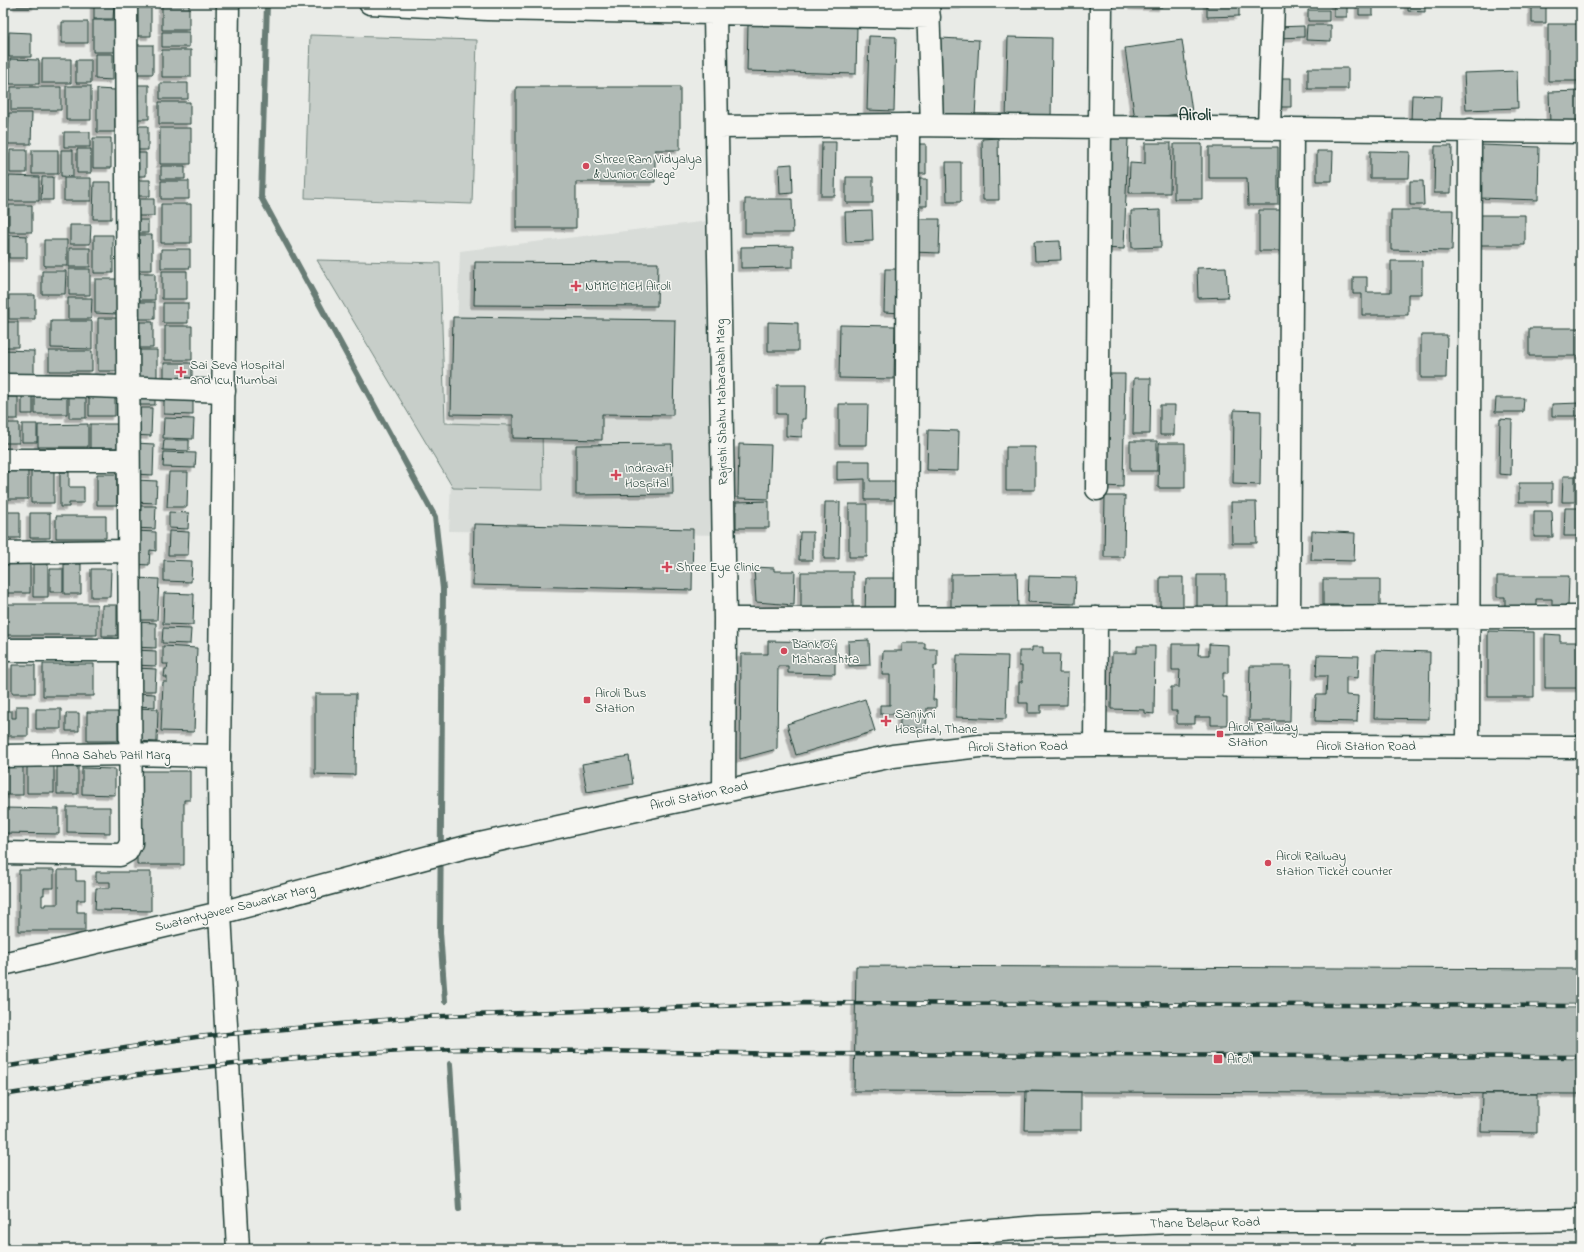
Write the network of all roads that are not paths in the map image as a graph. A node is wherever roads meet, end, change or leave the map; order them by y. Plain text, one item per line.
1 (126, 3) edge
2 (228, 3) edge
3 (370, 3) edge
4 (1102, 3) edge
5 (1273, 3) edge
6 (487, 6) edge
7 (928, 10) edge
8 (715, 14) junction
9 (908, 125) junction
10 (932, 125) junction
11 (717, 127) junction
12 (1101, 127) junction
13 (1269, 128) junction
14 (1292, 129) junction
15 (1470, 130) junction
16 (1581, 132) edge
17 (3, 385) edge
18 (128, 387) junction
19 (224, 391) junction
20 (3, 460) edge
21 (128, 460) junction
22 (1097, 489) dead end
23 (128, 551) junction
24 (3, 553) edge
25 (1468, 617) junction
26 (1581, 617) edge
27 (1096, 618) junction
28 (1289, 618) junction
29 (725, 619) junction
30 (906, 619) junction
31 (3, 650) edge
32 (129, 650) junction
33 (1095, 745) junction
34 (1468, 746) junction
35 (1581, 747) edge
36 (130, 754) junction
37 (3, 756) edge
38 (219, 756) junction
39 (724, 790) junction
40 (466, 847) joint
41 (3, 854) edge
42 (220, 913) junction
43 (3, 964) edge
44 (1581, 1220) edge
45 (238, 1249) edge
46 (830, 1249) edge

1 - 18 street
2 - 19 street
3 - 6 street
4 - 12 street
5 - 13 street
6 - 8 street
7 - 8 street
7 - 10 street
8 - 11 street, Rajrishi Shahu Maharahah Marg
9 - 10 street
9 - 11 street
9 - 30 street
10 - 12 street
11 - 29 street, Rajrishi Shahu Maharahah Marg
12 - 13 street
12 - 22 street
13 - 14 street
14 - 15 street
14 - 28 street
15 - 16 street
15 - 25 street
17 - 18 street
18 - 19 street
18 - 21 street
19 - 38 street
20 - 21 street
21 - 23 street
23 - 24 street
23 - 32 street
25 - 26 street
25 - 28 street
25 - 34 street
27 - 28 street
27 - 30 street
27 - 33 street
29 - 30 street
29 - 39 street, Rajrishi Shahu Maharahah Marg
31 - 32 street
32 - 36 street
33 - 34 street, Airoli Station Road
33 - 39 street, Airoli Station Road
34 - 35 street, Airoli Station Road
36 - 37 street, Anna Saheb Patil Marg
36 - 38 street, Anna Saheb Patil Marg
36 - 41 street
38 - 42 street
39 - 40 street, Airoli Station Road
40 - 42 street, Swatantyaveer Sawarkar Marg
42 - 43 street, Swatantyaveer Sawarkar Marg
42 - 45 street
44 - 46 street, Thane Belapur Road

